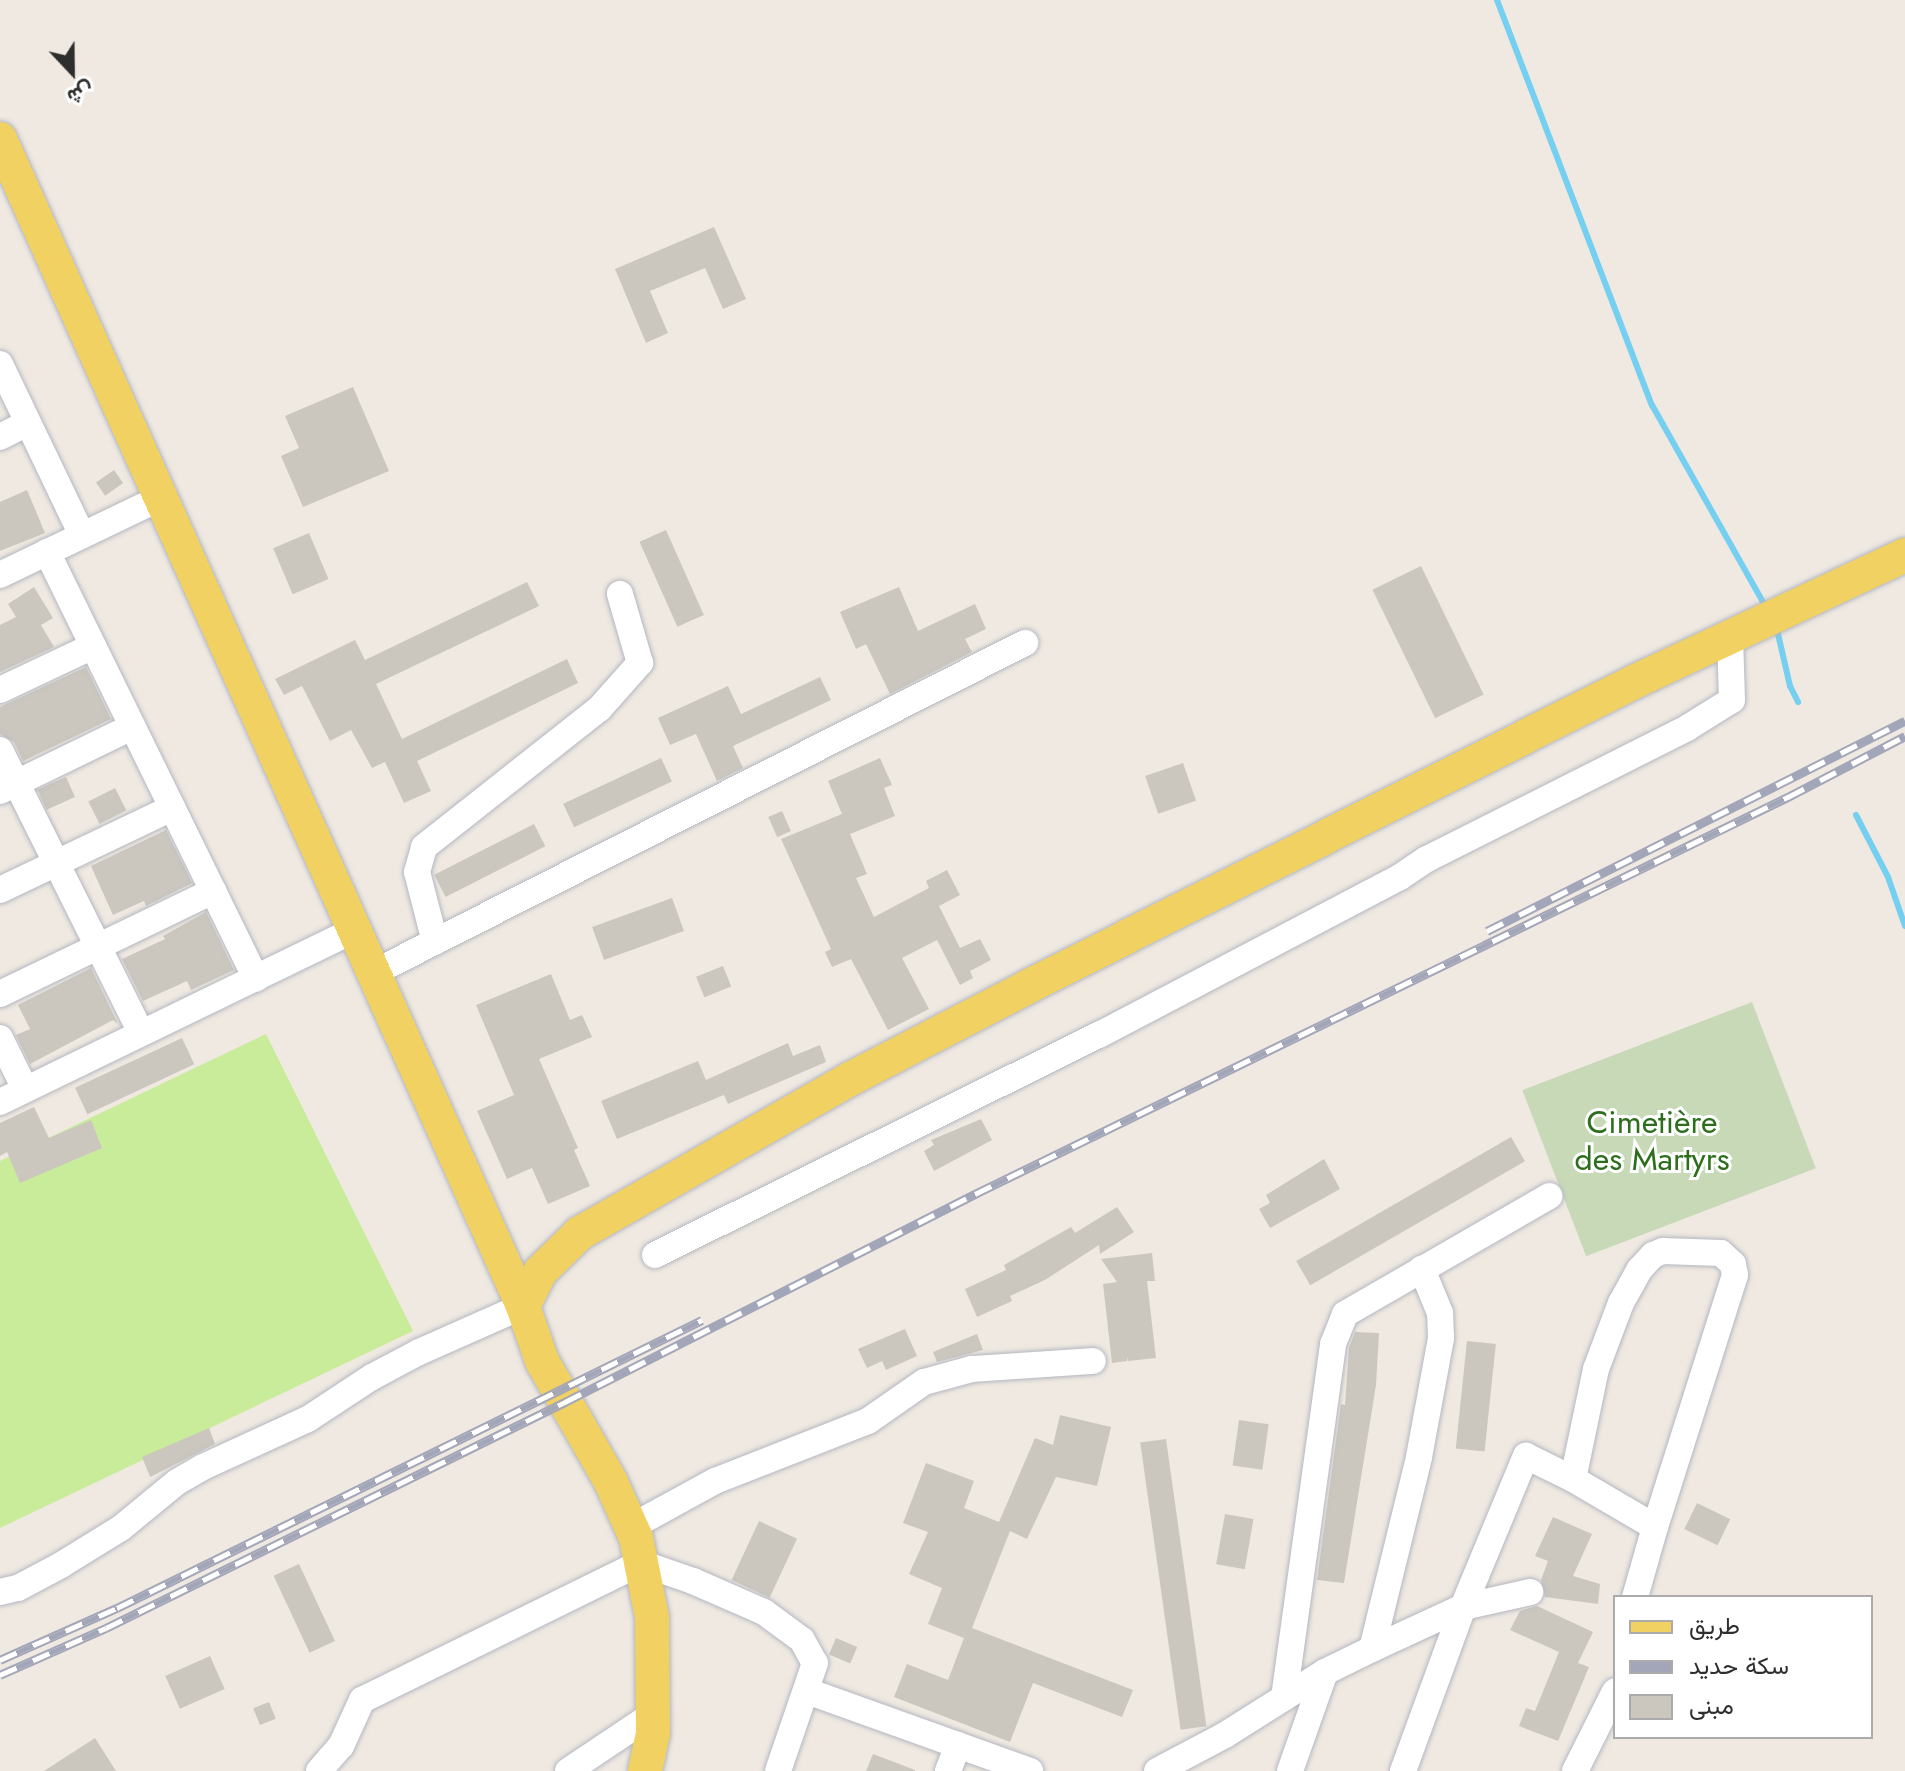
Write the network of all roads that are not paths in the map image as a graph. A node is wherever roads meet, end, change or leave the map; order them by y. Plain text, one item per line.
1 (0, 139) edge
2 (0, 364) edge
3 (28, 423) junction
4 (0, 437) edge
5 (160, 498) junction
6 (82, 535) junction
7 (47, 552) junction
8 (1905, 555) edge
9 (0, 575) edge
10 (620, 594) dead end
11 (1757, 622) junction
12 (1025, 643) dead end
13 (93, 646) junction
14 (0, 690) edge
15 (132, 727) junction
16 (0, 750) edge
17 (8, 787) edge
18 (172, 808) junction
19 (56, 863) junction
20 (0, 890) edge
21 (213, 891) junction
22 (354, 930) junction
23 (435, 942) junction
24 (98, 946) junction
25 (373, 973) junction
26 (256, 978) junction
27 (0, 994) edge
28 (141, 1033) junction
29 (0, 1038) edge
30 (25, 1089) junction
31 (0, 1102) edge
32 (1549, 1196) dead end
33 (655, 1255) dead end
34 (1422, 1269) junction
35 (523, 1306) junction
36 (1093, 1361) dead end
37 (1573, 1479) junction
38 (631, 1527) junction
39 (1655, 1527) junction
40 (641, 1563) junction
41 (0, 1592) edge
42 (1530, 1592) dead end
43 (1636, 1595) edge
44 (1463, 1607) junction
45 (1372, 1649) junction
46 (1325, 1672) junction
47 (807, 1691) junction
48 (1613, 1695) edge
49 (1284, 1698) junction
50 (653, 1714) junction
51 (958, 1745) junction
52 (319, 1771) edge
53 (568, 1771) edge
54 (645, 1771) edge
55 (778, 1771) edge
56 (948, 1771) edge
57 (1030, 1771) edge
58 (1157, 1771) edge
59 (1290, 1771) edge
60 (1403, 1771) edge
61 (1575, 1771) edge

1 - 5 main road
2 - 3 street
3 - 4 street
3 - 6 street
5 - 6 street
5 - 22 main road
6 - 7 street
7 - 9 street
7 - 13 street
8 - 11 main road
10 - 23 street
11 - 33 street
11 - 35 main road
12 - 23 street
13 - 14 street
13 - 15 street
15 - 17 street
15 - 18 street
16 - 17 street
17 - 19 street
18 - 19 street
18 - 21 street
19 - 20 street
19 - 24 street
21 - 24 street
21 - 26 street
22 - 25 main road
22 - 26 street
23 - 25 street
24 - 27 street
24 - 28 street
25 - 35 main road
26 - 28 street
28 - 30 street
29 - 30 street
30 - 31 street
32 - 34 street
34 - 45 street
34 - 49 street
35 - 38 main road
35 - 41 street
36 - 38 street
37 - 39 street
37 - 39 street
37 - 44 street
38 - 40 main road
39 - 43 street
40 - 47 street
40 - 50 main road
40 - 52 street
42 - 44 street
44 - 45 street
44 - 60 street
45 - 46 street
46 - 49 street
46 - 59 street
47 - 51 street
47 - 55 street
48 - 61 street
49 - 58 street
50 - 53 street
50 - 54 main road
51 - 56 street
51 - 57 street

